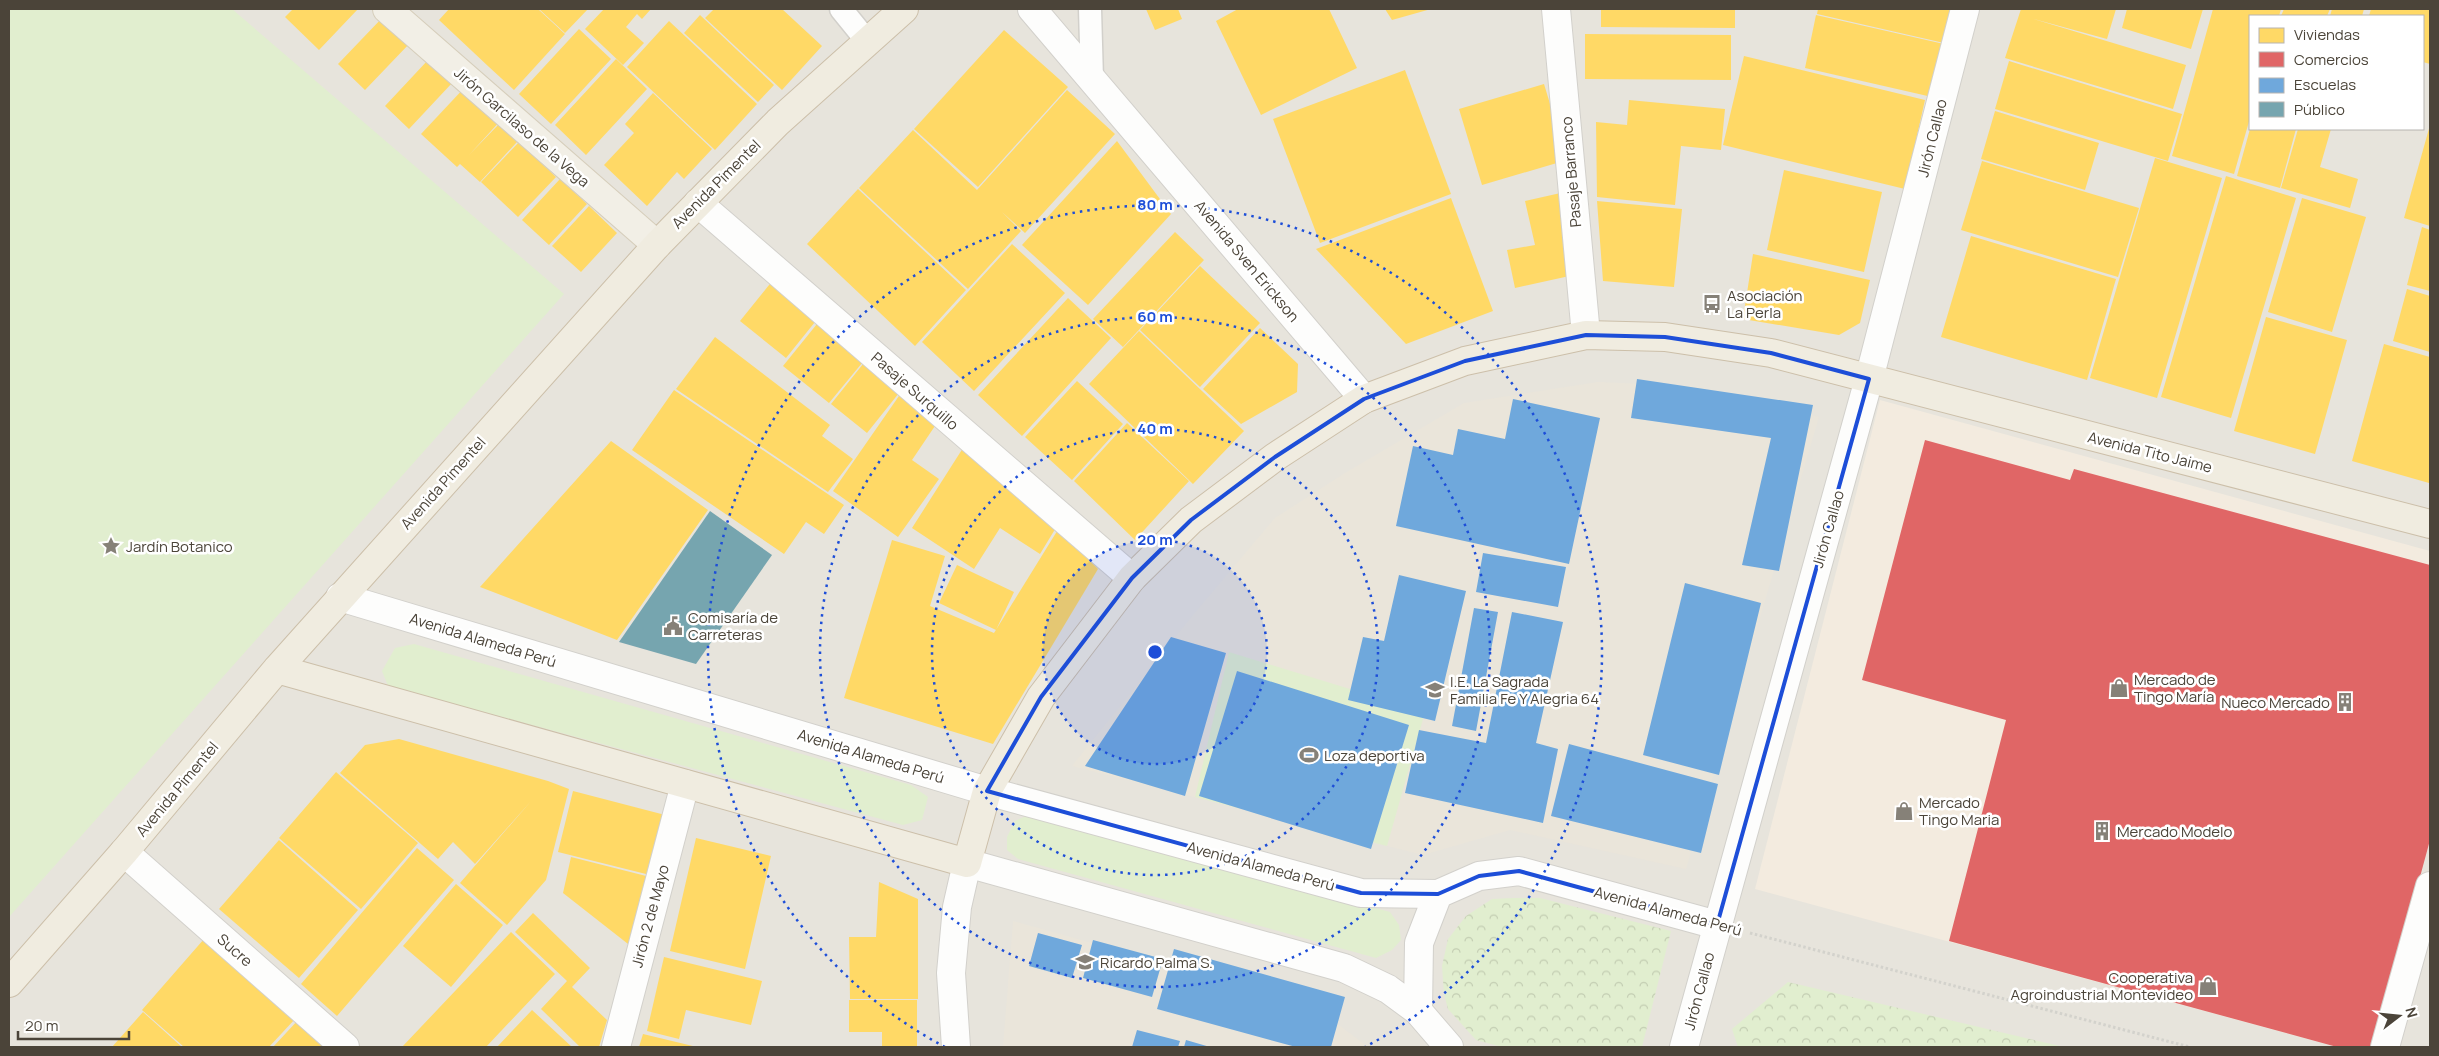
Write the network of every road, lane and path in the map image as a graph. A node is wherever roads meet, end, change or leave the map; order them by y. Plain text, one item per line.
1 (387, 9) edge
2 (841, 9) edge
3 (904, 9) edge
4 (1032, 9) edge
5 (1090, 9) edge
6 (1556, 9) edge
7 (1965, 9) edge
8 (867, 41) junction
9 (1092, 79) junction
10 (698, 203) junction
11 (657, 245) junction
12 (1586, 335) junction
13 (1869, 380) junction
14 (1364, 399) junction
15 (2430, 524) edge
16 (1132, 578) junction
17 (340, 597) junction
18 (277, 669) junction
19 (685, 784) junction
20 (987, 791) junction
21 (124, 852) junction
22 (967, 864) junction
23 (2430, 886) edge
24 (1438, 894) junction
25 (1717, 925) junction
26 (9, 983) edge
27 (1418, 1010) junction
28 (346, 1047) edge
29 (616, 1047) edge
30 (956, 1047) edge
31 (1449, 1047) edge
32 (1684, 1047) edge
33 (2190, 1047) edge
34 (2385, 1047) edge

1 - 11 main road, Jirón Garcilaso de la Vega
2 - 8 lane
3 - 8 highway, Avenida Pimentel
4 - 9 street, Avenida Sven Erickson
5 - 9 lane
6 - 12 street, Pasaje Barranco
7 - 13 street, Jirón Callao
8 - 10 highway, Avenida Pimentel
9 - 14 street, Avenida Sven Erickson
10 - 11 highway, Avenida Pimentel
10 - 16 street, Pasaje Surquillo
11 - 17 highway, Avenida Pimentel
12 - 13 highway, Avenida Tito Jaime
12 - 14 highway, Avenida Tito Jaime
13 - 15 highway, Avenida Tito Jaime
13 - 25 street, Jirón Callao
14 - 16 highway, Avenida Tito Jaime
16 - 20 highway, Avenida Tito Jaime
17 - 18 highway, Avenida Pimentel
17 - 20 street, Avenida Alameda Perú
18 - 19 highway
18 - 21 highway, Avenida Pimentel
19 - 22 highway
19 - 29 street, Jirón 2 de Mayo
20 - 22 highway, Avenida Tito Jaime
20 - 24 street, Avenida Alameda Perú
21 - 26 highway, Avenida Pimentel
21 - 28 street, Sucre
22 - 27 street
22 - 30 street
23 - 34 street
24 - 25 street, Avenida Alameda Perú
24 - 27 street
25 - 32 street, Jirón Callao
25 - 33 path, Avenida Alameda Perú
27 - 31 street

